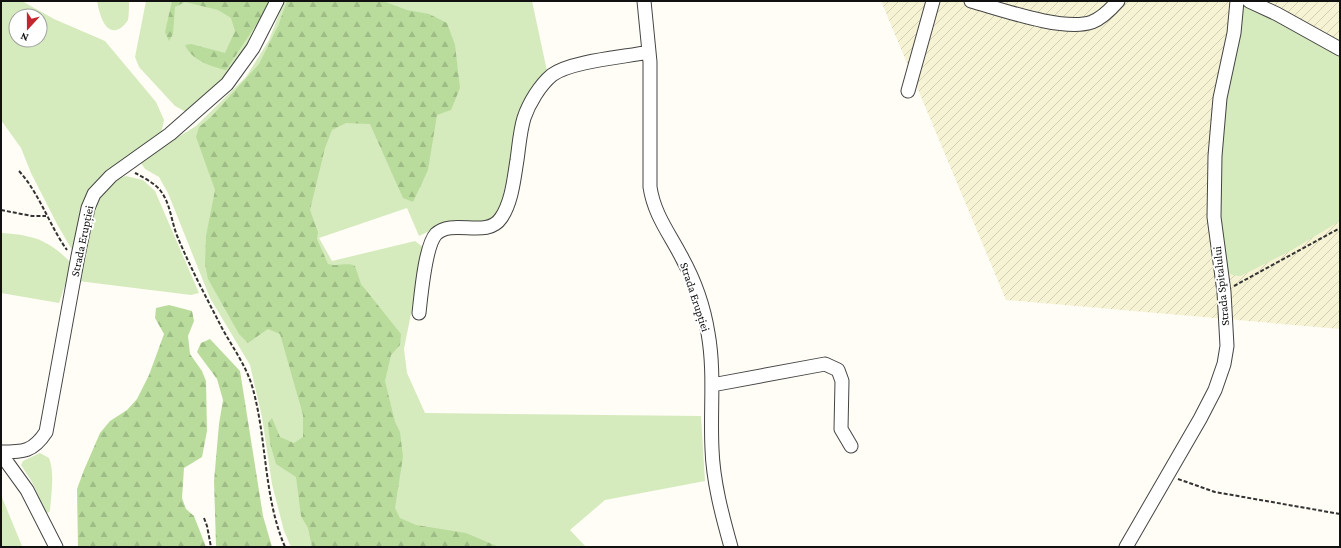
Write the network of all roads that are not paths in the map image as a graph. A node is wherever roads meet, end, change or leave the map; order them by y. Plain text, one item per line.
1 (277, 1) edge
2 (644, 1) edge
3 (933, 1) edge
4 (971, 1) edge
5 (1118, 1) edge
6 (1236, 1) edge
7 (1249, 1) edge
8 (1340, 49) edge
9 (649, 52) junction
10 (908, 91) dead end
11 (419, 314) dead end
12 (712, 385) junction
13 (851, 446) dead end
14 (1, 453) edge
15 (56, 547) edge
16 (731, 547) edge
17 (1126, 547) edge

1 - 14 street, Strada Erupției
2 - 9 street, Strada Erupției
3 - 10 street
4 - 5 street
6 - 17 street, Strada Spitalului
7 - 8 street
9 - 11 street
9 - 12 street, Strada Erupției
12 - 13 street
12 - 16 street, Strada Erupției
14 - 15 street, Strada Erupției

